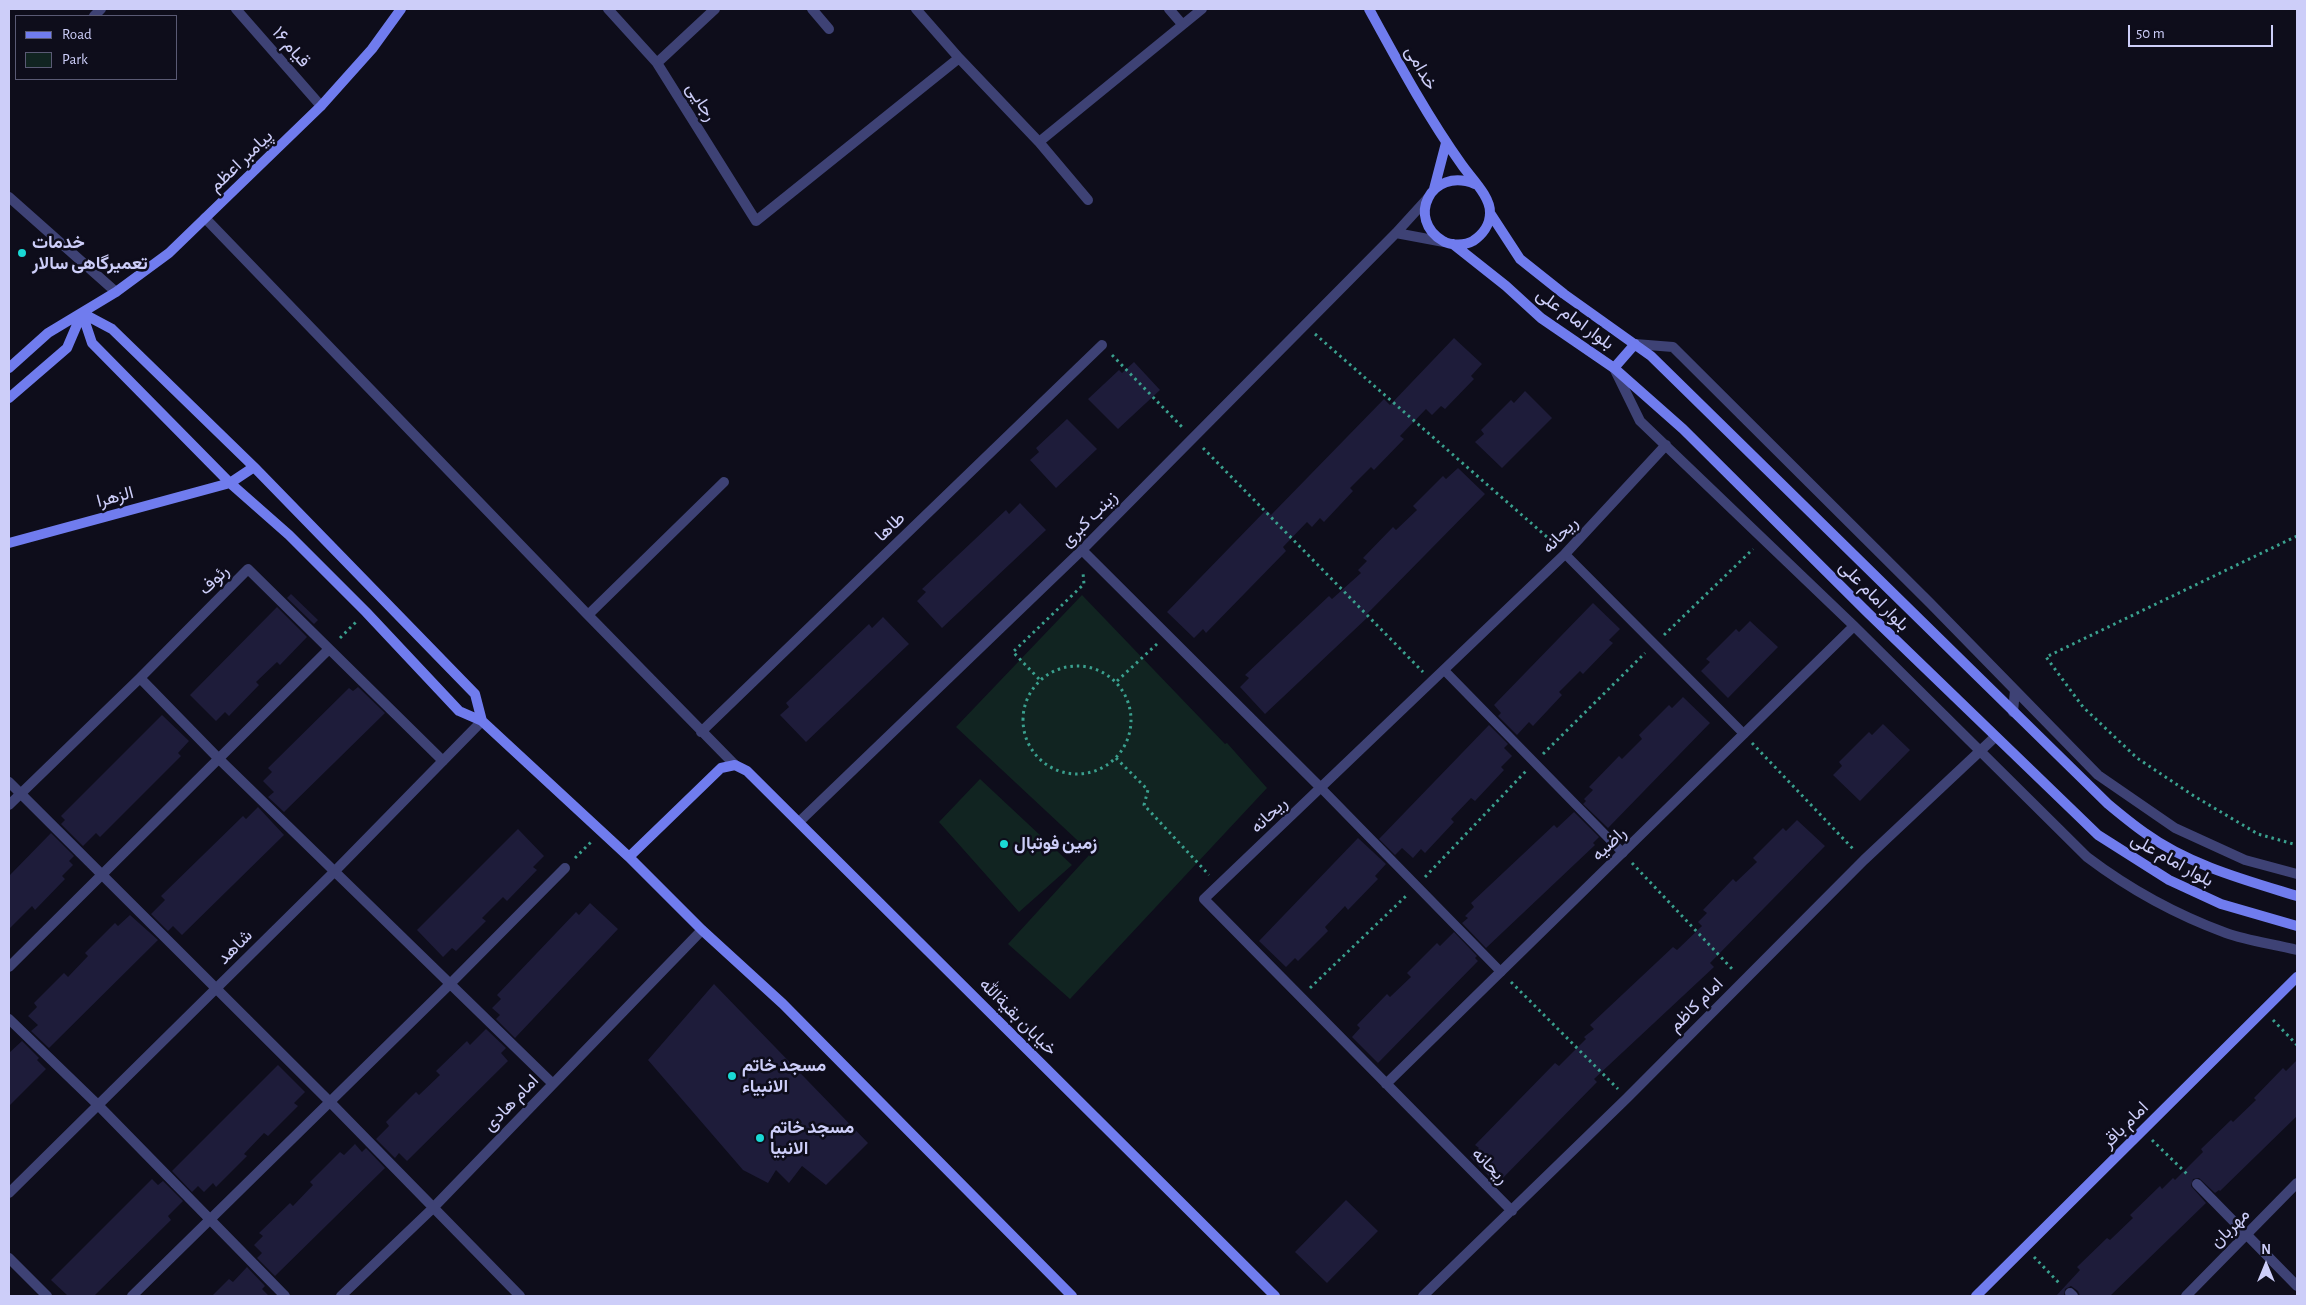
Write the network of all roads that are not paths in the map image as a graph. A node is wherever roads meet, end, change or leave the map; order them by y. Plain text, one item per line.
1 (236, 9) edge
2 (608, 9) edge
3 (715, 9) edge
4 (812, 9) edge
5 (916, 9) edge
6 (1169, 9) edge
7 (1202, 9) edge
8 (1369, 9) edge
9 (397, 11) edge
10 (1182, 24) junction
11 (829, 30) dead end
12 (959, 58) junction
13 (657, 63) junction
14 (321, 106) junction
15 (1039, 142) junction
16 (1446, 143) junction
17 (1475, 184) junction
18 (1434, 189) junction
19 (9, 198) edge
20 (1427, 199) junction
21 (1088, 200) dead end
22 (1490, 213) junction
23 (206, 218) junction
24 (1396, 234) junction
25 (1448, 243) junction
26 (116, 292) junction
27 (82, 313) junction
28 (1635, 344) junction
29 (1102, 345) road end
30 (9, 368) edge
31 (1614, 368) junction
32 (9, 398) edge
33 (1666, 445) junction
34 (254, 467) junction
35 (724, 482) dead end
36 (230, 483) junction
37 (9, 543) edge
38 (1082, 550) junction
39 (1565, 554) junction
40 (588, 615) junction
41 (1854, 626) junction
42 (328, 650) junction
43 (1444, 670) junction
44 (140, 678) junction
45 (2015, 690) junction
46 (2013, 712) junction
47 (482, 721) junction
48 (701, 732) junction
49 (1744, 734) junction
50 (1995, 737) junction
51 (1979, 752) junction
52 (219, 759) junction
53 (443, 761) junction
54 (735, 765) junction
55 (9, 782) edge
56 (1321, 788) junction
57 (20, 793) junction
58 (9, 804) edge
59 (799, 822) junction
60 (1623, 853) junction
61 (628, 857) junction
62 (565, 868) road end
63 (335, 871) junction
64 (103, 874) junction
65 (2297, 874) edge
66 (2297, 896) edge
67 (2297, 926) edge
68 (702, 930) junction
69 (2297, 950) edge
70 (9, 967) edge
71 (1501, 972) junction
72 (2297, 977) edge
73 (450, 984) junction
74 (217, 988) junction
75 (9, 1019) edge
76 (552, 1083) junction
77 (1386, 1084) junction
78 (330, 1102) junction
79 (98, 1105) junction
80 (2297, 1183) edge
81 (2197, 1184) road end
82 (9, 1193) edge
83 (433, 1208) junction
84 (1512, 1211) junction
85 (210, 1219) junction
86 (2246, 1235) junction
87 (9, 1258) edge
88 (2297, 1286) edge
89 (47, 1296) edge
90 (132, 1296) edge
91 (285, 1296) edge
92 (341, 1296) edge
93 (520, 1296) edge
94 (1072, 1296) edge
95 (1275, 1296) edge
96 (1423, 1296) edge
97 (1976, 1296) edge
98 (2186, 1296) edge

1 - 14 street, قیام ۱۶
2 - 13 street, رجایی
3 - 13 street
4 - 11 street
5 - 12 street
6 - 10 street
7 - 10 street
8 - 16 street, خدامی
9 - 14 street, پیامبر اعظم
10 - 15 street
12 - 13 street, رجایی
12 - 15 street
14 - 23 street, پیامبر اعظم
15 - 21 street
16 - 17 street, خدامی
16 - 18 street
17 - 18 street
17 - 22 street
18 - 20 street
19 - 26 street
20 - 24 street, زینب کبری
20 - 25 street
22 - 25 street
22 - 28 street, بلوار امام علی
23 - 26 street, پیامبر اعظم
23 - 40 street
24 - 25 street
24 - 38 street, زینب کبری
25 - 31 street, بلوار امام علی
26 - 27 street, پیامبر اعظم
27 - 30 street, پیامبر اعظم
27 - 32 street
27 - 34 street
27 - 36 street
28 - 31 street
28 - 45 street
28 - 46 street, بلوار امام علی
29 - 48 street, طاها
31 - 33 street
31 - 50 street, بلوار امام علی
33 - 39 street, ریحانه
33 - 41 street
34 - 36 street, الزهرا
34 - 47 street
35 - 40 street
36 - 37 street, الزهرا
36 - 47 street
38 - 56 street
38 - 59 street, زینب کبری
39 - 43 street, ریحانه
39 - 49 lane
40 - 48 street
41 - 49 street, راضیه
41 - 51 street
42 - 44 street, رئوف
42 - 52 street
42 - 53 street, رئوف
43 - 56 street, ریحانه
43 - 60 lane
44 - 52 street
44 - 57 street, رئوف
45 - 46 street
45 - 65 street
46 - 66 street, بلوار امام علی
47 - 53 street, شاهد
47 - 61 street
48 - 54 street
49 - 60 street, راضیه
50 - 51 street, امام کاظم
50 - 67 street, بلوار امام علی
51 - 69 street
51 - 84 street, امام کاظم
52 - 63 street
52 - 64 street
53 - 63 street, شاهد
54 - 59 street, خیابان بقیةالله
54 - 61 street
55 - 57 street
56 - 71 lane
56 - 77 street, ریحانه
57 - 58 street, رئوف
57 - 64 street
59 - 95 street, خیابان بقیةالله
60 - 71 street, راضیه
61 - 68 street
62 - 73 street
63 - 73 street
63 - 74 street, شاهد
64 - 70 street
64 - 74 street
68 - 76 street, امام هادی
68 - 94 street
71 - 77 street, راضیه
72 - 97 street, امام باقر
73 - 76 street
73 - 78 street
74 - 78 street
74 - 79 street, شاهد
75 - 79 street
76 - 83 street, امام هادی
77 - 84 street, ریحانه
78 - 83 street
78 - 85 street
79 - 82 street, شاهد
79 - 85 street
80 - 86 street, مهربان
81 - 86 street
83 - 92 street, امام هادی
83 - 93 street
84 - 96 street, امام کاظم
85 - 90 street
85 - 91 street
86 - 88 street
86 - 98 street, مهربان
87 - 89 street

